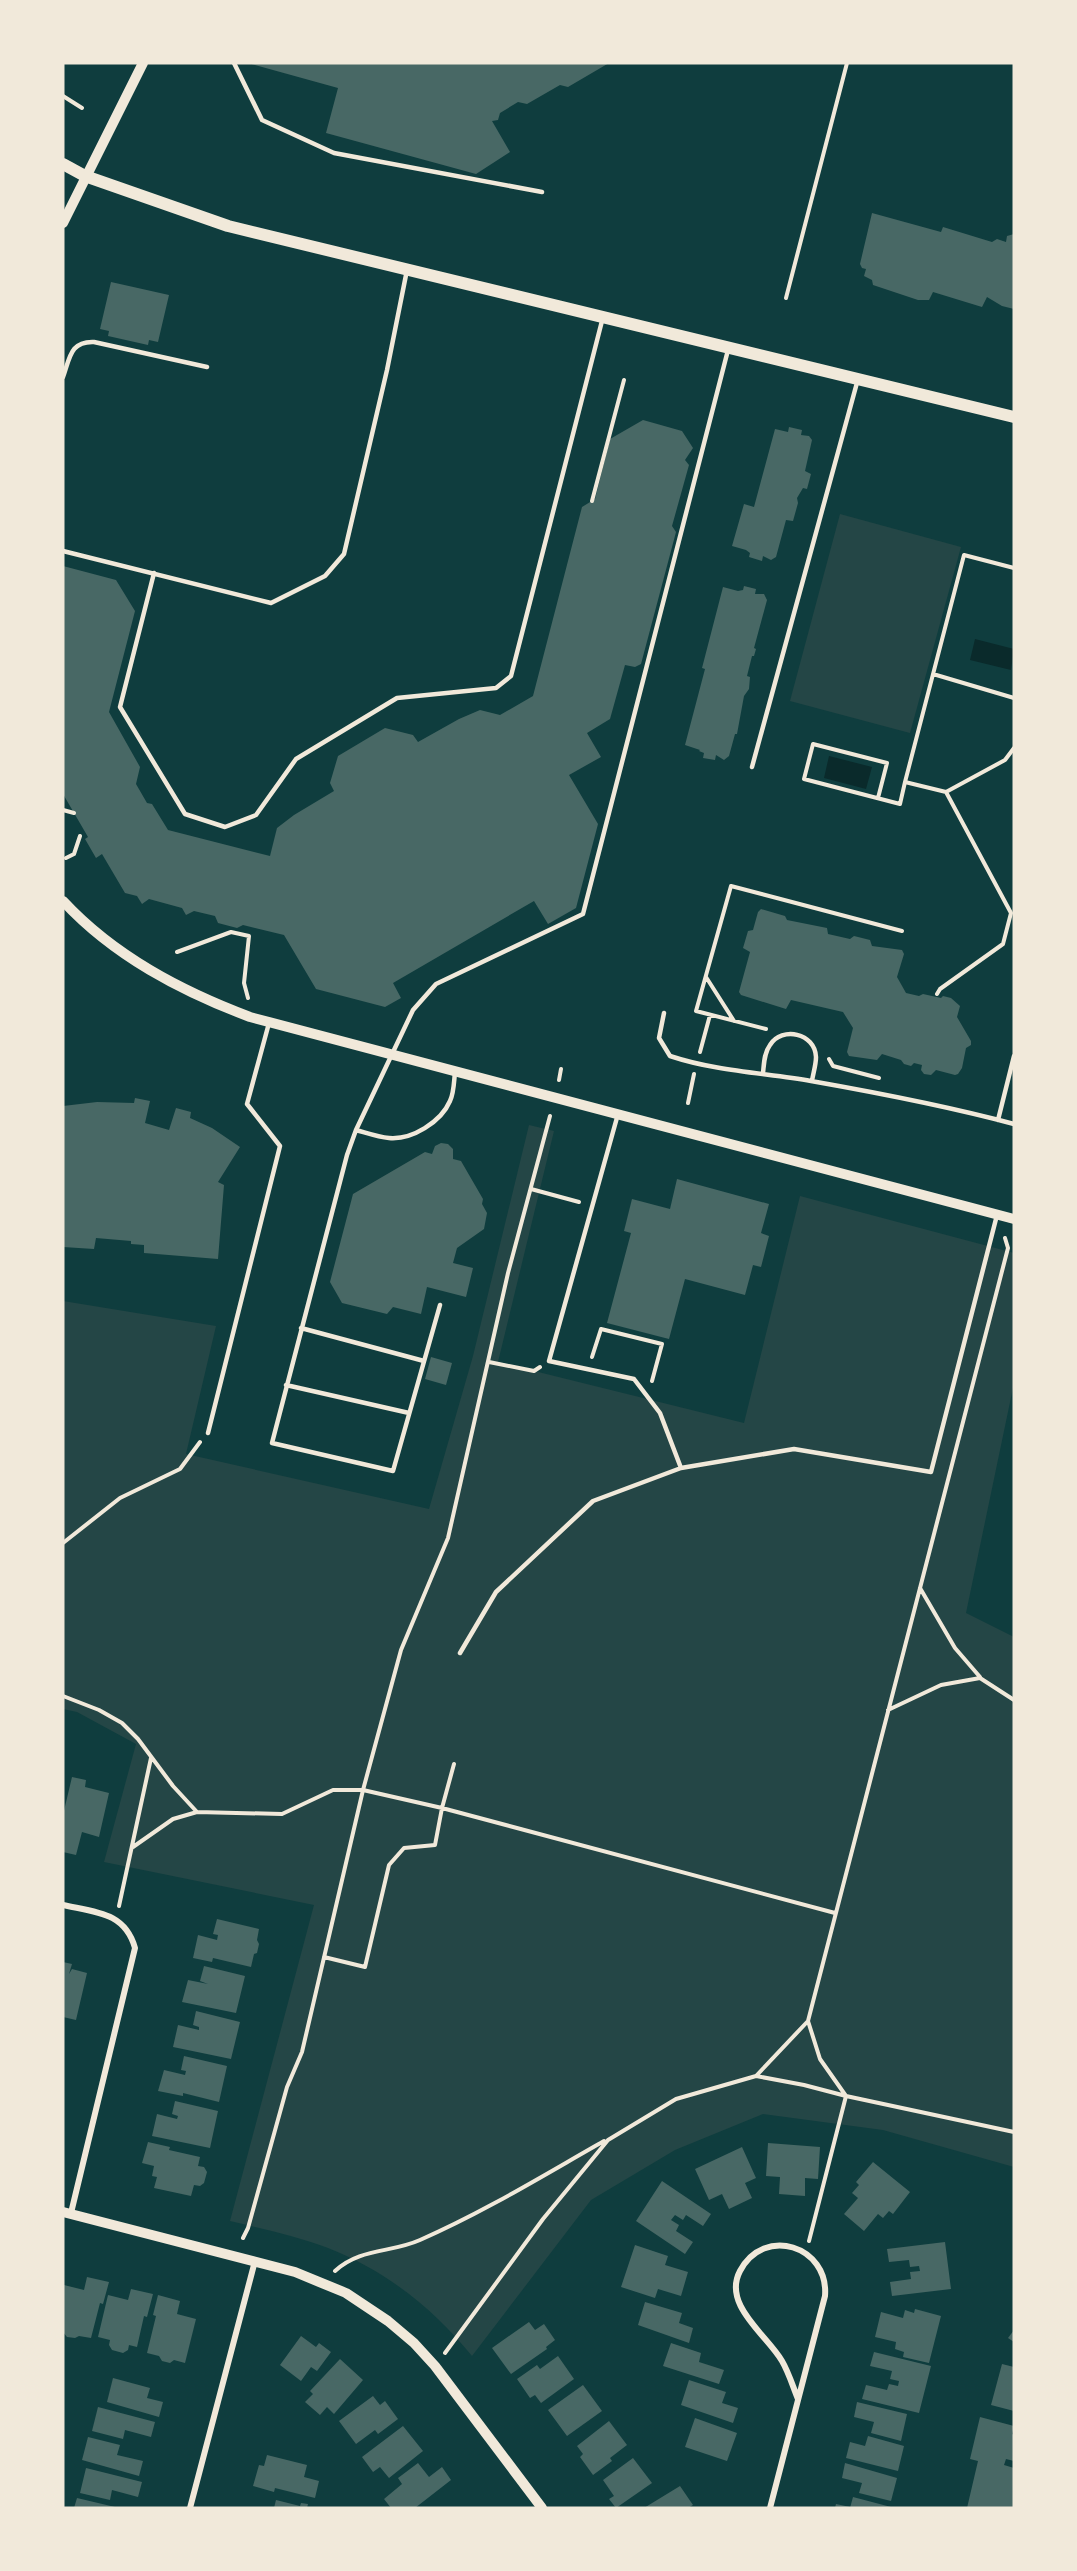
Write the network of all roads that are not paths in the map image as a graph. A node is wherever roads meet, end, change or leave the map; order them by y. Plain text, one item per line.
1 (143, 63) edge
2 (234, 63) edge
3 (63, 164) edge
4 (85, 176) junction
5 (542, 192) dead end
6 (63, 223) edge
7 (407, 270) junction
8 (603, 317) junction
9 (729, 348) junction
10 (207, 367) dead end
11 (63, 377) edge
12 (858, 379) junction
13 (1014, 417) edge
14 (63, 550) edge
15 (153, 573) junction
16 (752, 767) dead end
17 (63, 901) edge
18 (664, 1013) dead end
19 (269, 1023) junction
20 (393, 1054) junction
21 (1014, 1056) edge
22 (456, 1071) junction
23 (763, 1073) junction
24 (812, 1081) junction
25 (618, 1114) junction
26 (998, 1120) junction
27 (1014, 1124) edge
28 (356, 1130) junction
29 (997, 1215) junction
30 (1014, 1219) edge
31 (440, 1305) dead end
32 (301, 1328) junction
33 (424, 1361) junction
34 (286, 1385) junction
35 (409, 1413) junction
36 (208, 1433) road end
37 (681, 1468) junction
38 (460, 1653) dead end
39 (63, 1905) edge
40 (67, 2212) edge
41 (255, 2261) junction
42 (798, 2399) junction
43 (190, 2508) edge
44 (542, 2508) edge
45 (770, 2508) edge

1 - 4 street
2 - 5 lane
3 - 4 main road
4 - 6 street
4 - 7 main road
7 - 8 main road
7 - 15 lane
8 - 9 main road
8 - 15 lane
9 - 12 main road
9 - 20 lane
10 - 11 lane
12 - 13 main road
12 - 16 lane
14 - 15 lane
17 - 19 street
18 - 23 lane
19 - 20 street
19 - 36 lane
20 - 22 street
20 - 28 lane
21 - 26 lane
22 - 25 street
22 - 28 lane
23 - 24 lane
23 - 24 lane
24 - 26 lane
25 - 29 street
25 - 37 lane
26 - 27 lane
28 - 32 lane
29 - 30 street
29 - 37 lane
31 - 33 lane
32 - 33 lane
32 - 34 lane
33 - 35 lane
34 - 35 lane
34 - 35 lane
37 - 38 lane
39 - 40 street
40 - 41 street
41 - 43 street
41 - 44 street
42 - 42 street
42 - 45 street

